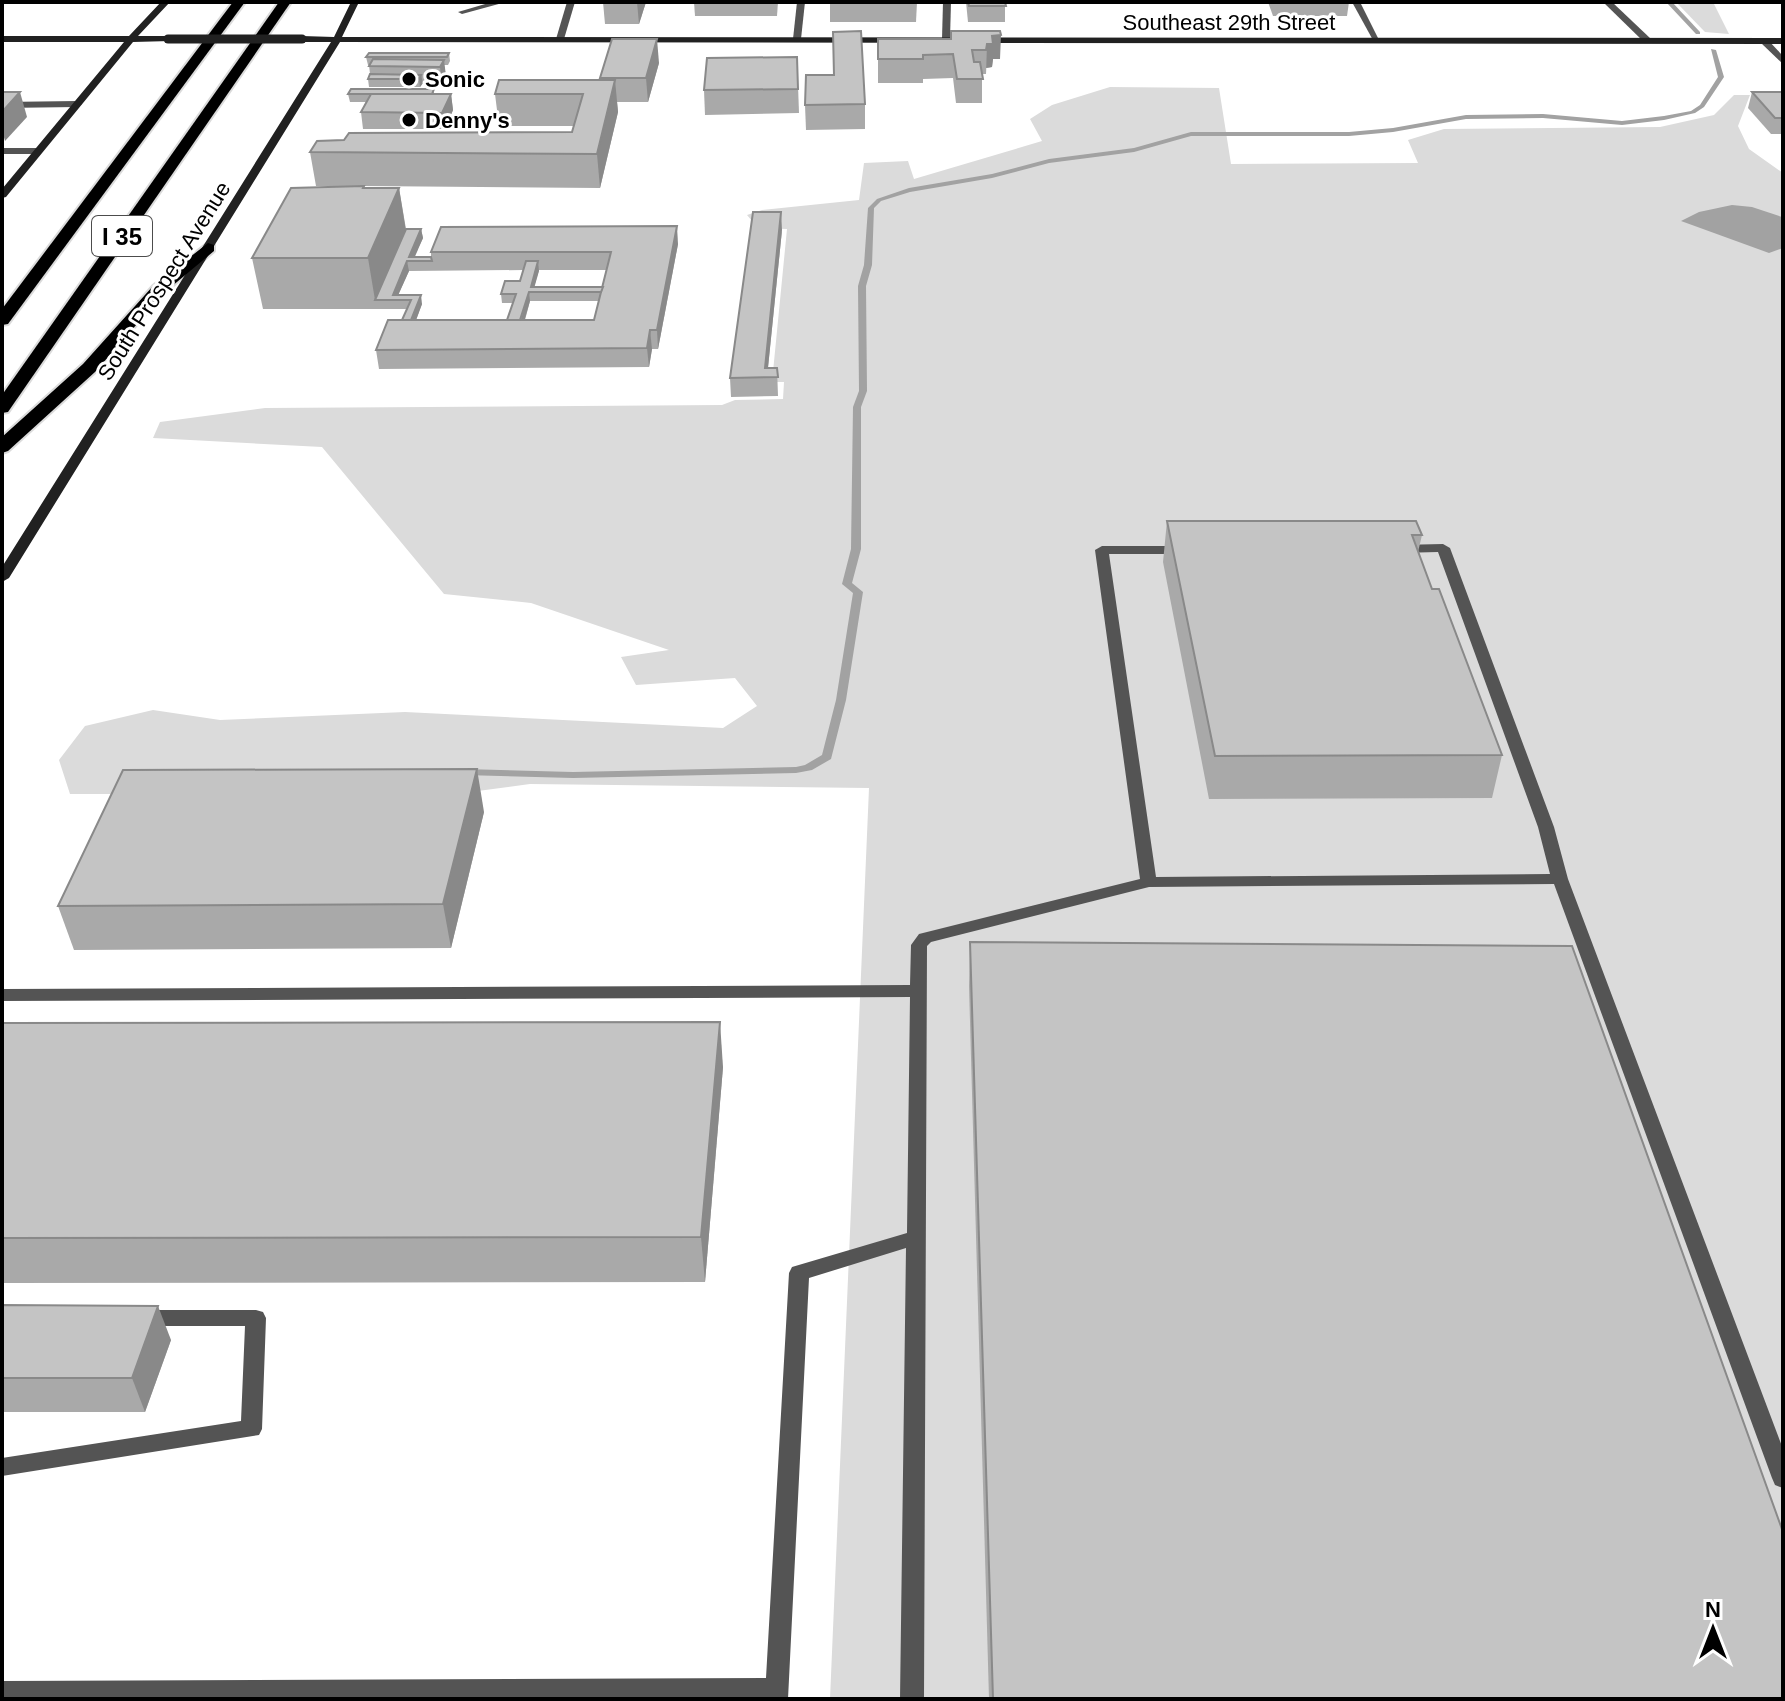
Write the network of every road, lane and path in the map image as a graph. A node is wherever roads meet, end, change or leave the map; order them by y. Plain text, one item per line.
1 (166, 2) edge
2 (239, 2) edge
3 (285, 2) edge
4 (355, 2) edge
5 (502, 2) edge
6 (571, 2) edge
7 (801, 2) edge
8 (947, 2) edge
9 (1356, 2) edge
10 (1607, 2) edge
11 (462, 12) dead end
12 (2, 39) edge
13 (131, 39) junction
14 (337, 39) junction
15 (560, 39) junction
16 (797, 39) junction
17 (946, 39) junction
18 (1377, 40) junction
19 (1648, 41) junction
20 (1764, 41) junction
21 (1783, 41) edge
22 (1783, 61) edge
23 (77, 104) junction
24 (2, 105) edge
25 (2, 151) edge
26 (38, 151) junction
27 (2, 195) edge
28 (208, 248) junction
29 (2, 320) edge
30 (2, 408) edge
31 (2, 447) edge
32 (1381, 549) edge
33 (1195, 550) edge
34 (2, 578) edge
35 (1560, 879) junction
36 (1149, 882) junction
37 (918, 991) junction
38 (2, 995) edge
39 (915, 1238) junction
40 (115, 1318) edge
41 (2, 1467) edge
42 (1783, 1478) edge
43 (2, 1692) edge
44 (776, 1694) edge
45 (912, 1699) edge

1 - 13 main road
2 - 29 highway, I 35
3 - 30 highway, I 35
4 - 14 main road, South Prospect Avenue
5 - 11 street
6 - 15 street
7 - 16 street
8 - 17 street
9 - 18 street
10 - 19 street
12 - 13 main road, Southeast 29th Street
13 - 14 main road, Southeast 29th Street, bridge
13 - 23 main road
14 - 15 main road, Southeast 29th Street
14 - 28 main road, South Prospect Avenue
15 - 16 main road, Southeast 29th Street
16 - 17 main road, Southeast 29th Street
17 - 18 main road, Southeast 29th Street
18 - 19 main road, Southeast 29th Street
19 - 20 main road, Southeast 29th Street
20 - 21 main road, Southeast 29th Street
20 - 22 street
23 - 24 street
23 - 26 main road
25 - 26 street
26 - 27 main road
28 - 31 highway
28 - 34 main road, South Prospect Avenue
32 - 35 street
33 - 36 street
35 - 36 street
35 - 42 street
36 - 37 street
37 - 38 street
37 - 39 street
39 - 44 street
39 - 45 street
40 - 41 street
43 - 44 street

